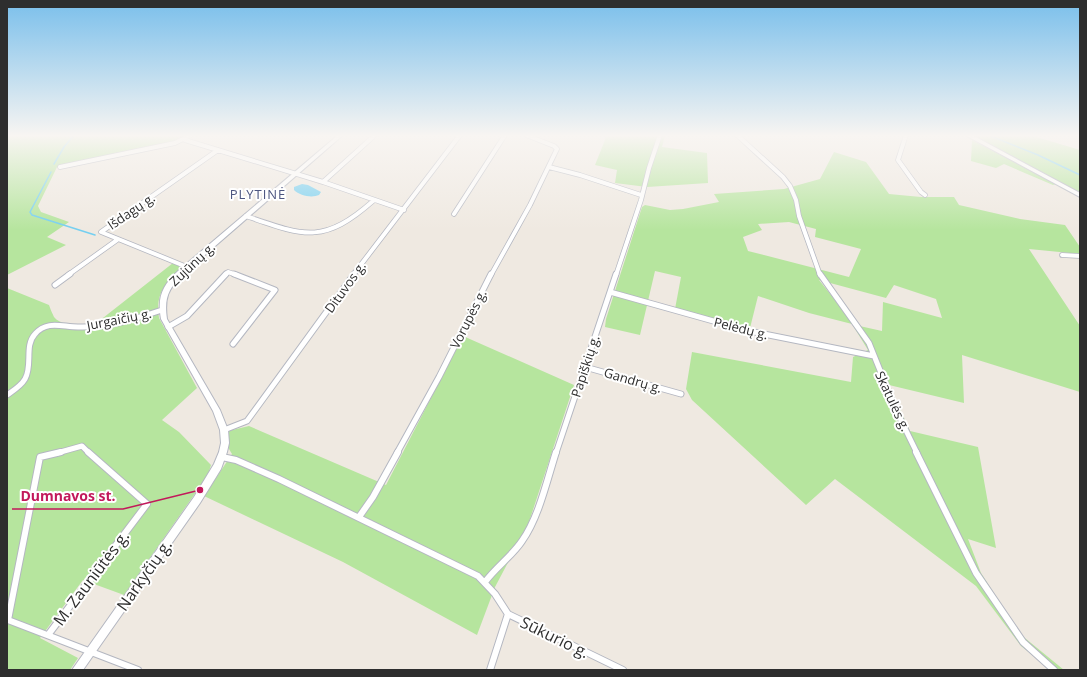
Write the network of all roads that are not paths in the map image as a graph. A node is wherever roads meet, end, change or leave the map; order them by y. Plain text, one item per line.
1 (194, 167) edge
2 (271, 167) edge
3 (304, 167) edge
4 (340, 167) edge
5 (436, 167) edge
6 (485, 167) edge
7 (650, 167) edge
8 (771, 167) edge
9 (903, 167) edge
10 (1027, 167) edge
11 (549, 168) joint
12 (295, 174) junction
13 (323, 182) junction
14 (925, 195) dead end
15 (1080, 195) edge
16 (641, 196) junction
17 (373, 201) junction
18 (404, 210) junction
19 (454, 214) dead end
20 (246, 216) junction
21 (118, 240) junction
22 (1062, 255) dead end
23 (1080, 256) edge
24 (187, 266) junction
25 (55, 285) dead end
26 (610, 292) junction
27 (162, 310) junction
28 (168, 327) junction
29 (233, 344) dead end
30 (874, 356) junction
31 (585, 367) junction
32 (681, 394) dead end
33 (7, 395) edge
34 (224, 430) junction
35 (222, 457) junction
36 (211, 479) joint
37 (359, 517) junction
38 (485, 582) junction
39 (508, 614) junction
40 (48, 635) junction
41 (91, 651) junction
42 (77, 670) edge
43 (138, 670) edge
44 (490, 670) edge
45 (623, 670) edge
46 (1054, 670) edge

1 - 21 street, Išdagų g.
2 - 12 street
3 - 12 main road, Zujūnų g.
4 - 13 street
5 - 18 street, Dituvos g.
6 - 19 street
7 - 16 street, Papiškių g.
8 - 30 street, Skatulės g.
9 - 14 street
10 - 15 main road
11 - 16 street
11 - 37 street, Vorupės g.
12 - 13 street
12 - 20 main road, Zujūnų g.
13 - 17 street
16 - 26 street, Papiškių g.
17 - 18 street
17 - 20 street
18 - 34 street, Dituvos g.
20 - 24 main road, Zujūnų g.
21 - 24 street, Išdagų g.
21 - 25 street
22 - 23 street
24 - 27 main road, Zujūnų g.
26 - 30 street, Pelėdų g.
26 - 31 street, Papiškių g.
27 - 28 main road, Zujūnų g.
27 - 33 street, Jurgaičių g.
28 - 29 street
28 - 34 main road, Zujūnų g.
30 - 46 street, Skatulės g.
31 - 32 street, Gandrų g.
31 - 38 street, Papiškių g.
34 - 35 main road, Zujūnų g.
35 - 36 main road, Zujūnų g.
35 - 37 street
36 - 41 main road, Narkyčių g.
37 - 38 street
38 - 39 street
39 - 44 street
39 - 45 street, Sūkurio g.
40 - 40 street, M. Zauniūtės g.
40 - 41 street, M. Zauniūtės g.
41 - 42 main road, Narkyčių g.
41 - 43 street, M. Zauniūtės g.

